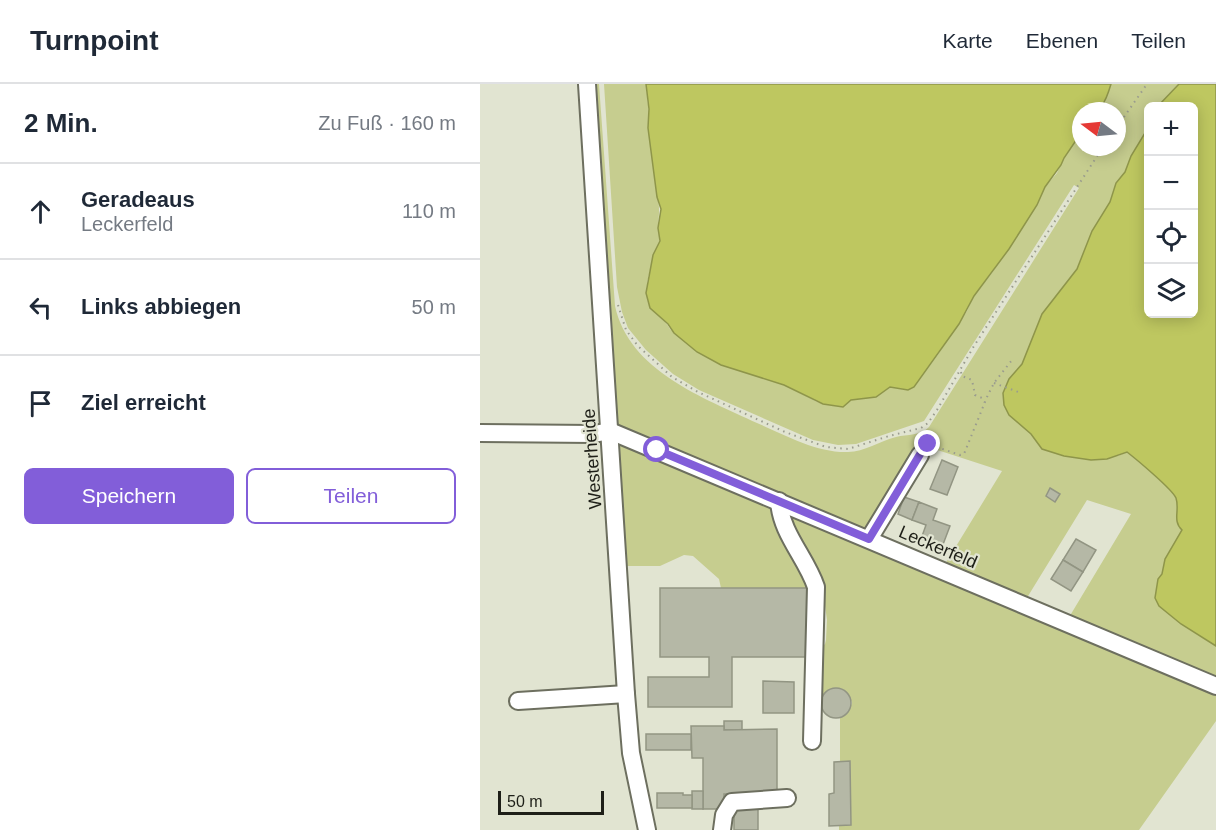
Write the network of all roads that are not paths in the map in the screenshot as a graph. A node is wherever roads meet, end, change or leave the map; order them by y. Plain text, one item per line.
1 (587, 84) edge
2 (610, 431) junction
3 (480, 433) edge
4 (920, 455) road end
5 (779, 501) junction
6 (869, 539) junction
7 (1216, 686) edge
8 (626, 694) junction
9 (518, 701) dead end
10 (812, 741) dead end
11 (787, 798) dead end
12 (647, 830) edge
13 (722, 830) edge

1 - 2 street, Westerheide
2 - 3 street
2 - 5 street, Leckerfeld
2 - 8 street, Westerheide
4 - 6 street
5 - 6 street, Leckerfeld
5 - 10 street
6 - 7 street, Leckerfeld
8 - 9 street
8 - 12 street, Westerheide
11 - 13 street

